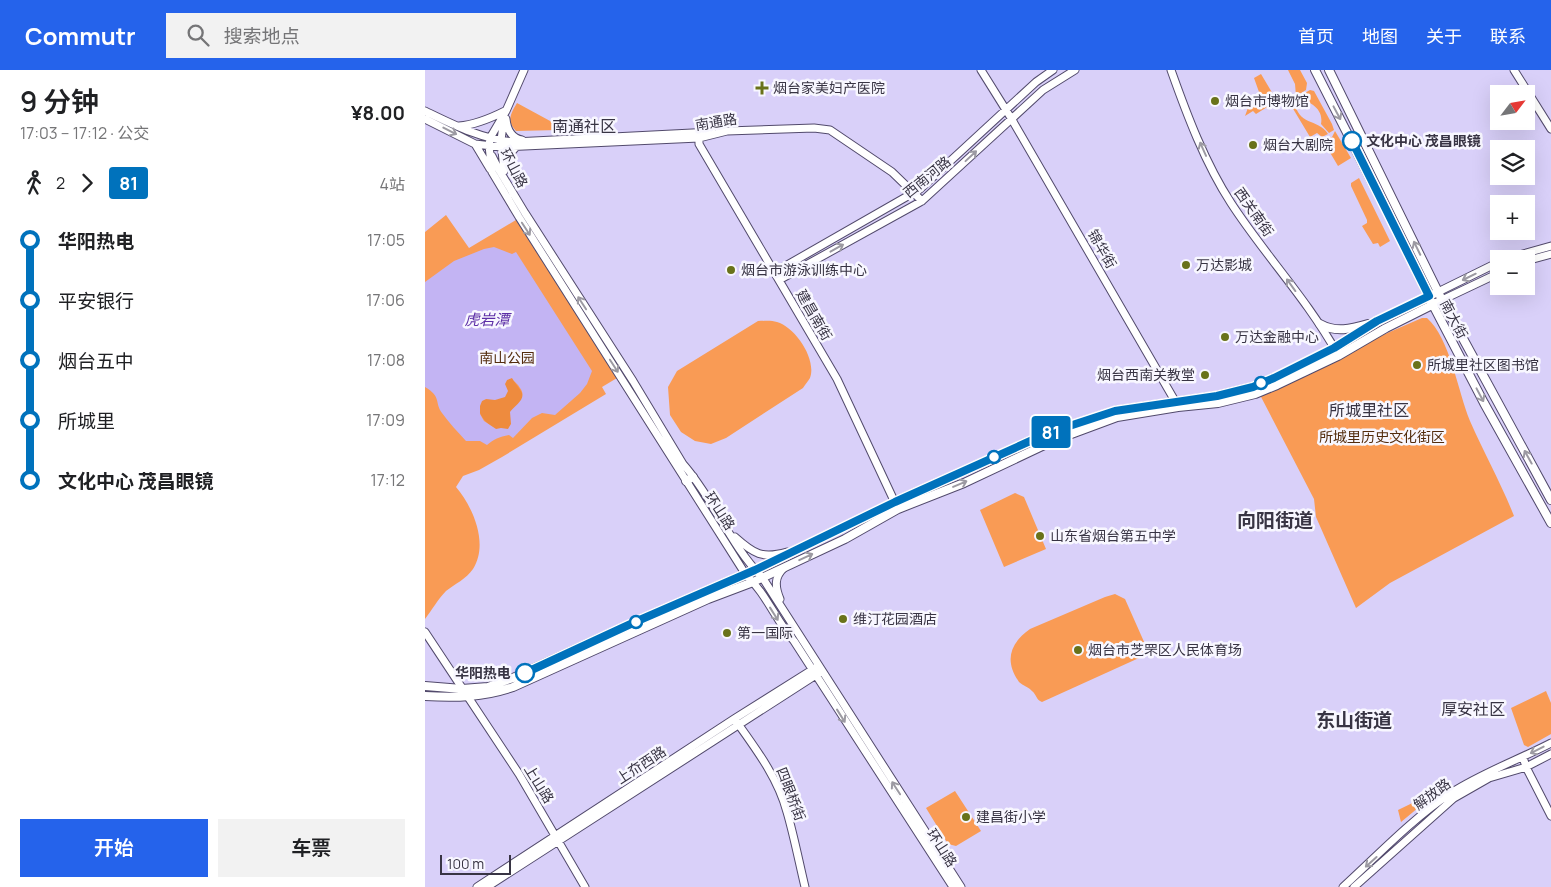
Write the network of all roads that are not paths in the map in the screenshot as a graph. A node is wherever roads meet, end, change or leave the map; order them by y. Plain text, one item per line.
1 (524, 70) edge
2 (981, 70) edge
3 (1053, 70) edge
4 (1075, 70) edge
5 (1171, 70) edge
6 (1315, 70) edge
7 (1329, 70) edge
8 (1514, 70) edge
9 (1006, 110) junction
10 (425, 111) edge
11 (506, 111) junction
12 (1011, 118) junction
13 (425, 119) edge
14 (456, 126) junction
15 (1551, 129) edge
16 (727, 131) junction
17 (699, 138) junction
18 (525, 141) junction
19 (489, 142) junction
20 (475, 144) junction
21 (501, 144) junction
22 (516, 147) junction
23 (492, 172) junction
24 (504, 172) junction
25 (505, 180) junction
26 (914, 194) junction
27 (922, 201) junction
28 (1551, 246) edge
29 (1535, 251) edge
30 (1551, 254) edge
31 (1535, 258) edge
32 (1490, 266) edge
33 (775, 272) junction
34 (1490, 277) edge
35 (779, 280) junction
36 (1438, 292) junction
37 (1429, 296) junction
38 (1442, 300) junction
39 (1433, 305) junction
40 (1377, 321) junction
41 (1320, 324) junction
42 (1336, 352) junction
43 (1175, 401) junction
44 (690, 479) junction
45 (1551, 500) edge
46 (897, 506) junction
47 (722, 522) junction
48 (1551, 522) edge
49 (800, 549) junction
50 (789, 565) junction
51 (755, 570) junction
52 (746, 575) junction
53 (762, 578) junction
54 (753, 582) junction
55 (789, 620) junction
56 (425, 632) edge
57 (821, 668) junction
58 (813, 673) junction
59 (425, 686) edge
60 (459, 689) junction
61 (425, 696) edge
62 (467, 698) junction
63 (736, 722) junction
64 (1551, 743) edge
65 (1551, 754) edge
66 (1523, 757) junction
67 (1526, 767) junction
68 (1551, 816) edge
69 (558, 838) junction
70 (477, 887) edge
71 (487, 887) edge
72 (585, 887) edge
73 (805, 887) edge
74 (953, 887) edge
75 (961, 887) edge
76 (1343, 887) edge
77 (1354, 887) edge

1 - 11 main road
2 - 9 main road, 锦华街
3 - 9 main road, 西南河路
4 - 12 main road, 西南河路
41 -> 5 main road, 西关南街
6 -> 37 main road, 南大街
36 -> 7 main road, 南大街
8 - 15 main road
9 - 12 main road, 锦华街
9 - 26 main road, 西南河路
10 - 14 main road
11 - 14 main road
11 - 18 main road
11 - 19 main road
11 - 21 main road, 环山路
27 -> 12 main road, 西南河路
12 - 43 main road, 锦华街
13 -> 20 main road
14 - 19 main road
16 - 17 main road, 南通路
16 - 18 main road
16 - 26 main road, 南通路
17 - 22 main road, 南通路
17 - 33 main road, 建昌南街
18 - 21 main road
19 - 20 main road
19 - 21 main road
19 - 23 main road, 环山路
19 - 25 main road, 环山路
20 - 23 main road
21 - 22 main road, 南通路
21 - 24 main road, 环山路
22 - 24 main road
23 -> 44 main road, 环山路
24 - 25 main road, 环山路
44 -> 25 main road, 环山路
26 - 27 main road, 南通路
26 - 33 main road, 西南河路
35 -> 27 main road, 西南河路
28 - 29 main road
30 - 31 main road
32 -> 36 main road
33 - 35 main road, 建昌南街
34 - 38 main road
35 - 46 main road, 建昌南街
36 - 37 main road
36 - 38 main road, 南大街
37 - 39 main road, 南大街
37 - 40 main road
38 - 39 main road
45 -> 38 main road, 南大街
39 - 42 main road
39 -> 48 main road, 南大街
40 - 41 main road
40 - 42 main road
41 - 42 main road, 西关南街
42 - 43 main road
46 -> 42 main road
43 - 46 main road
44 - 47 main road, 环山路
44 - 52 main road, 环山路
46 - 49 main road
50 -> 46 main road
47 - 49 main road
47 - 51 main road, 环山路
49 - 51 main road
50 - 53 main road
50 - 55 main road
51 - 52 main road
51 - 53 main road, 环山路
52 - 54 main road, 环山路
52 - 60 main road
53 - 54 main road
53 - 55 main road, 环山路
54 -> 58 main road, 环山路
54 - 62 main road
55 - 57 main road, 环山路
56 - 60 main road, 上山路
57 - 58 main road, 上夼西路
75 -> 57 main road, 环山路
58 - 63 main road, 上夼西路
58 -> 74 main road, 环山路
59 - 60 main road
60 - 62 main road, 上山路
61 - 62 main road
62 - 69 main road, 上山路
63 - 69 main road, 上夼西路
63 - 73 main road, 四眼桥街
64 -> 66 main road, 解放路
65 - 67 main road, 解放路
66 - 67 main road
66 -> 76 main road, 解放路
67 - 68 main road
67 - 77 main road, 解放路
69 - 70 main road, 上夼西路
69 - 71 main road, 上夼西路
69 - 72 main road, 上山路

